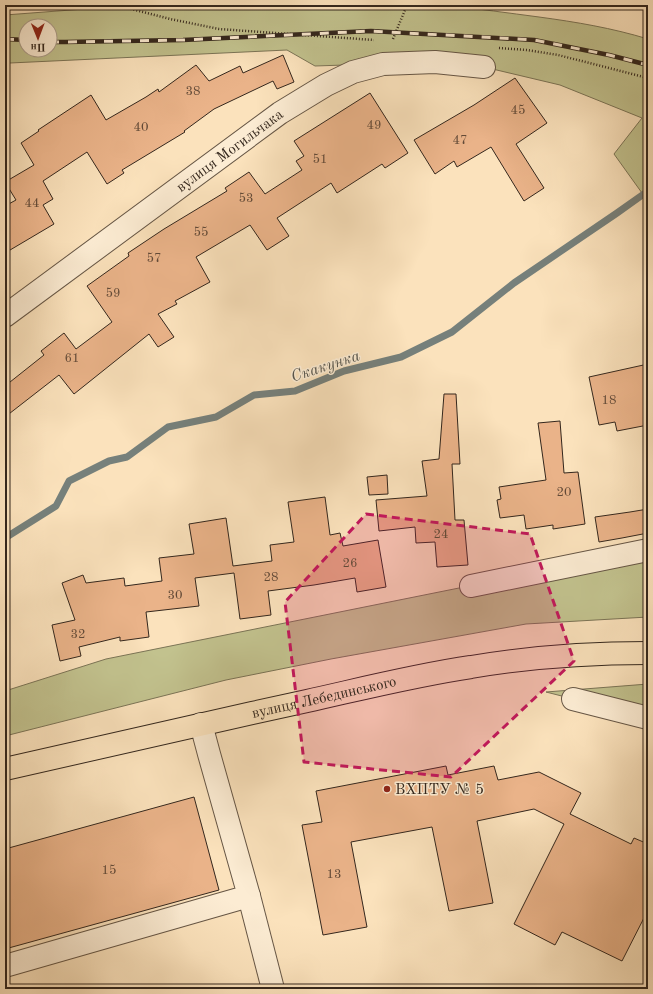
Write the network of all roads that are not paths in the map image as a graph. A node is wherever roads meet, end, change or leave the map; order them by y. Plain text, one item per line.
1 (484, 67) dead end
2 (5, 316) edge
3 (648, 550) edge
4 (471, 586) dead end
5 (648, 653) edge
6 (573, 699) dead end
7 (648, 718) edge
8 (201, 724) junction
9 (5, 769) edge
10 (249, 896) junction
11 (5, 966) edge
12 (273, 989) edge

1 - 2 street, вулиця Могильчака
3 - 4 street
5 - 8 main road, вулиця Лебединського
6 - 7 street
8 - 9 main road, вулиця Лебединського
8 - 10 street
10 - 11 street
10 - 12 street

